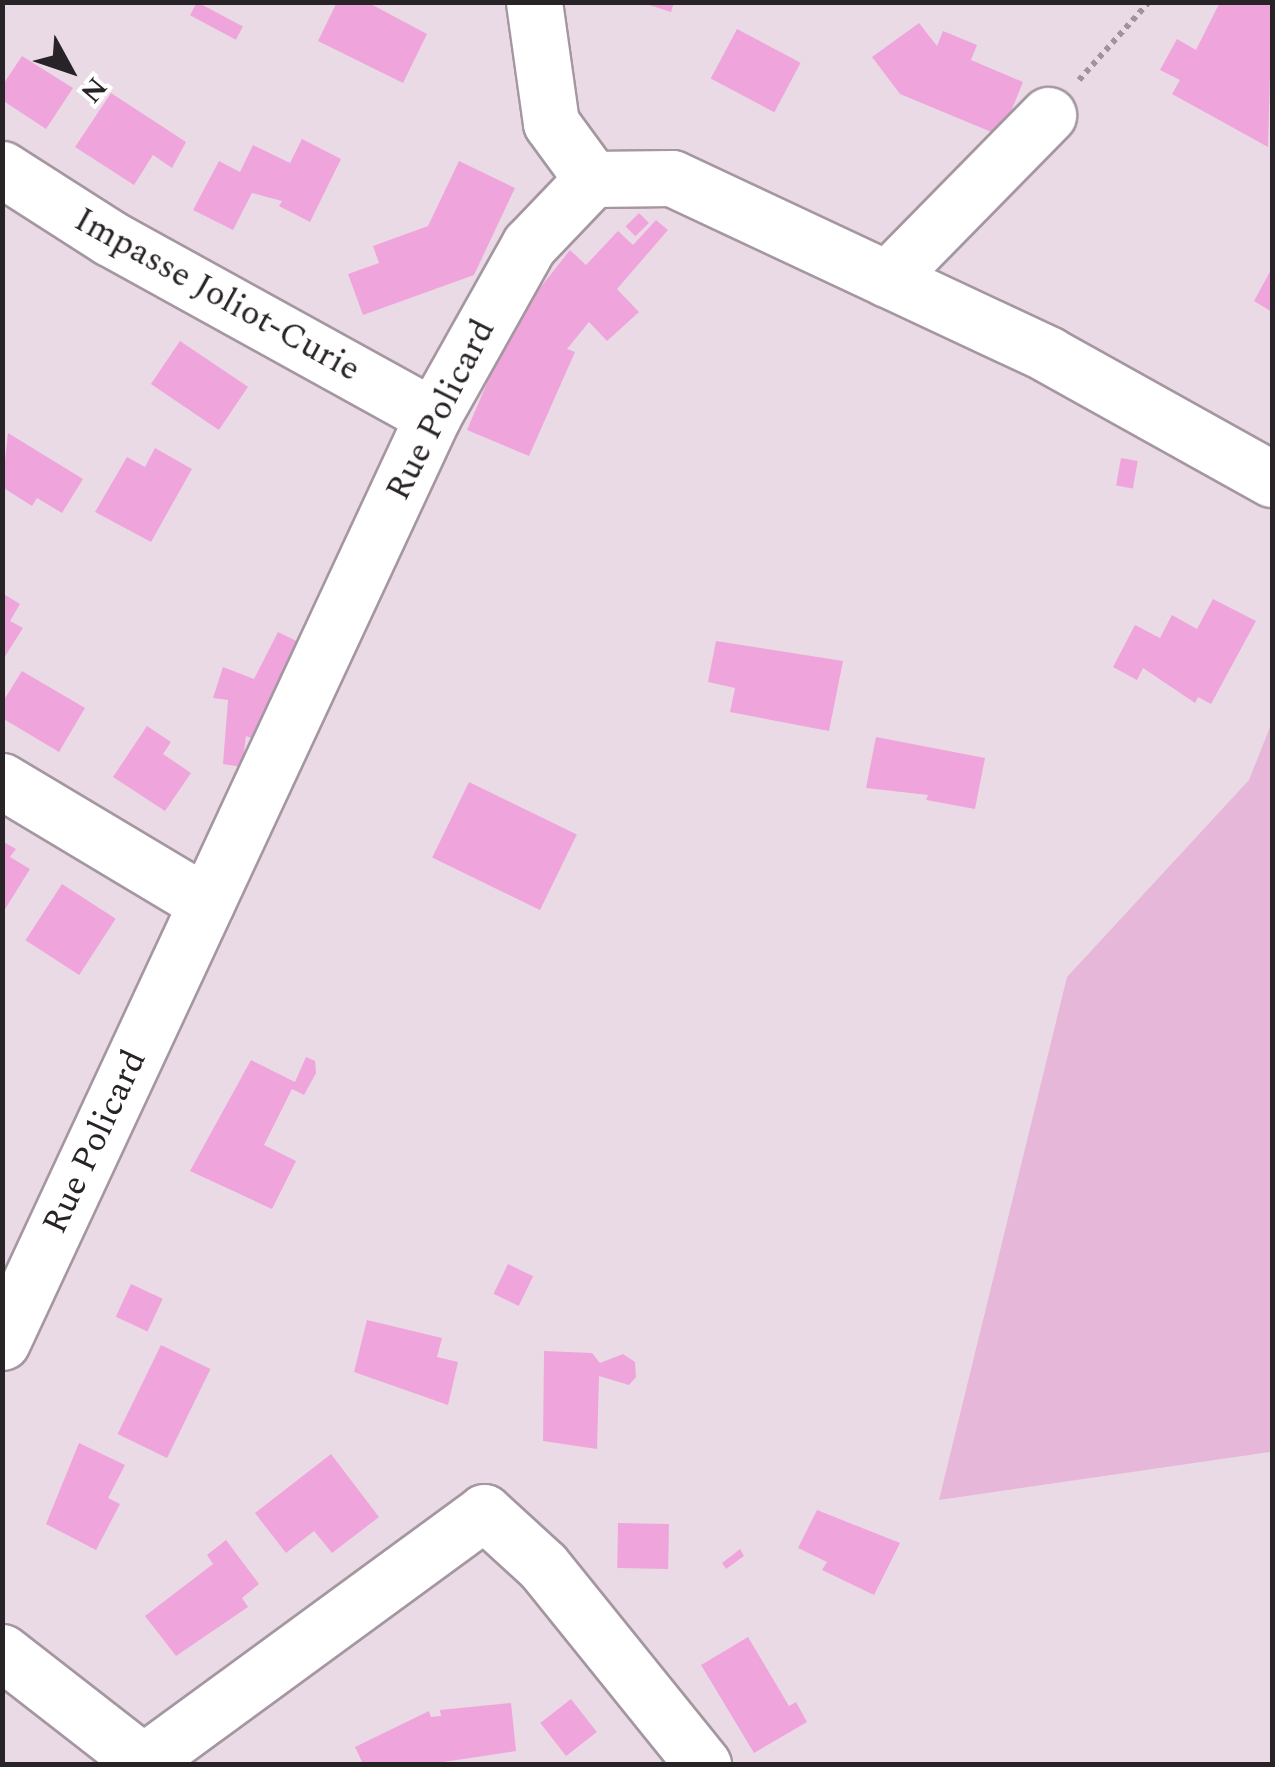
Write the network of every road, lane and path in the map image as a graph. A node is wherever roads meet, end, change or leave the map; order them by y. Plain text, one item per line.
1 (534, 2) edge
2 (1149, 2) edge
3 (1048, 115) joint
4 (2, 169) edge
5 (592, 179) junction
6 (887, 279) junction
7 (433, 416) junction
8 (1272, 479) edge
9 (2, 781) edge
10 (206, 902) junction
11 (2, 1342) edge
12 (2, 1652) edge
13 (144, 1763) edge
14 (703, 1764) edge

1 - 5 street
2 - 3 path
3 - 6 street
4 - 7 street, Impasse Joliot-Curie
5 - 6 street
5 - 7 street, Rue Policard
6 - 8 street
7 - 10 street, Rue Policard
9 - 10 street
10 - 11 street, Rue Policard
12 - 13 street
13 - 14 street

